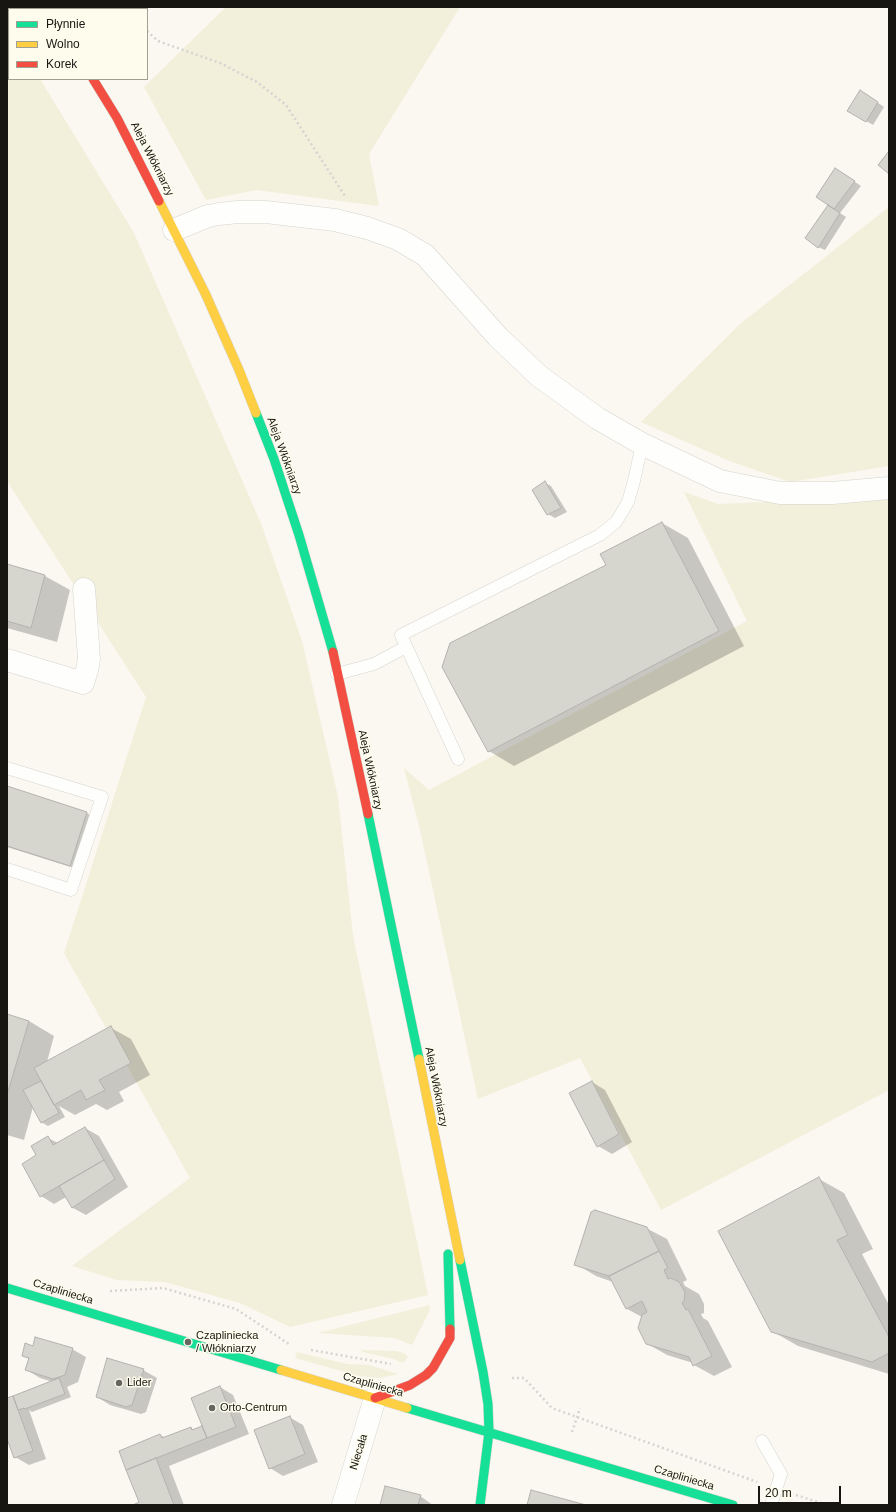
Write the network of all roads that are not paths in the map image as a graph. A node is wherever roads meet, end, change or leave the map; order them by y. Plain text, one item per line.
1 (94, 80) edge
2 (174, 230) junction
3 (642, 444) junction
4 (889, 488) edge
5 (84, 589) dead end
6 (406, 647) junction
7 (7, 660) edge
8 (337, 674) junction
9 (458, 759) dead end
10 (7, 768) edge
11 (7, 869) edge
12 (448, 1204) junction
13 (7, 1288) edge
14 (375, 1398) junction
15 (489, 1432) junction
16 (762, 1441) dead end
17 (727, 1504) edge
18 (343, 1505) edge
19 (480, 1505) edge
20 (771, 1505) edge

1 - 2 main road, Aleja Włókniarzy
2 - 3 street
2 - 8 main road, Aleja Włókniarzy
3 - 4 street
3 - 6 lane
5 - 7 street
6 - 8 lane
6 - 9 lane
8 - 12 main road, Aleja Włókniarzy
10 - 11 lane
12 - 14 main road
12 - 15 main road, Aleja Włókniarzy
13 - 14 main road, Czapliniecka
14 - 15 main road, Czapliniecka
14 - 18 street, Niecała
15 - 17 main road, Czapliniecka
15 - 19 main road, Aleja Włókniarzy
16 - 20 lane

